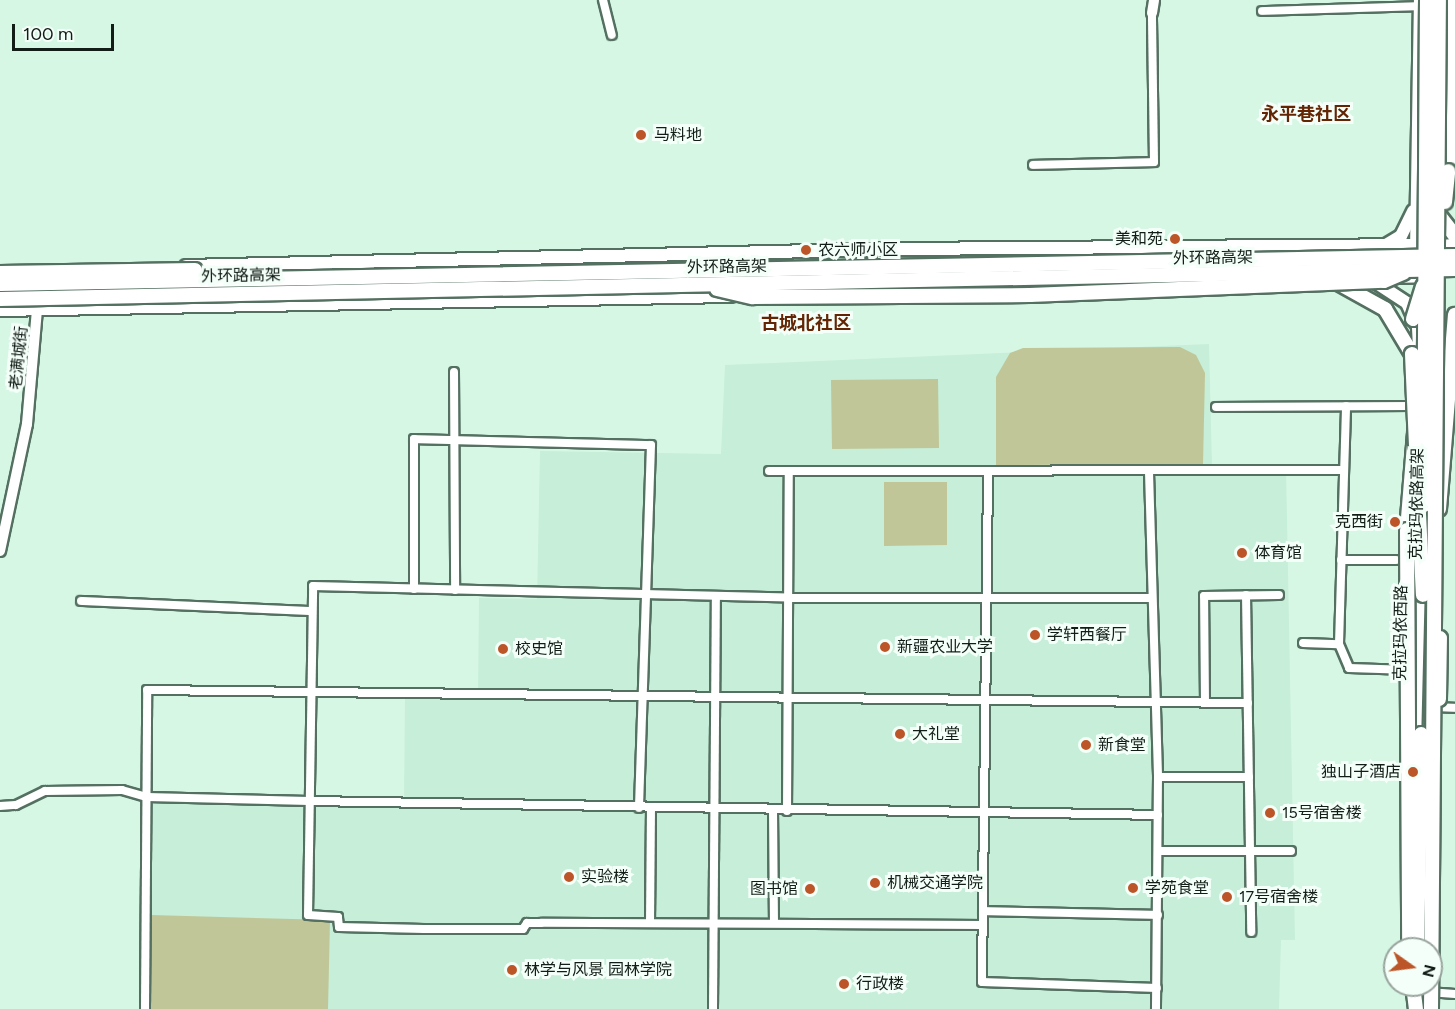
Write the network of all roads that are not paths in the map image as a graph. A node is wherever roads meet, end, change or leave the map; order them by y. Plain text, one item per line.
1 (603, 0) edge
2 (1154, 0) edge
3 (1440, 0) edge
4 (1450, 0) edge
5 (1422, 2) edge
6 (1262, 11) dead end
7 (1152, 13) joint
8 (612, 35) dead end
9 (1033, 165) dead end
10 (1417, 201) junction
11 (1438, 214) junction
12 (1455, 236) edge
13 (1455, 244) edge
14 (1416, 245) junction
15 (1438, 245) junction
16 (1385, 246) junction
17 (1455, 254) edge
18 (1455, 269) edge
19 (0, 273) edge
20 (1455, 275) edge
21 (1438, 276) junction
22 (238, 277) junction
23 (1416, 277) junction
24 (0, 278) edge
25 (1368, 278) junction
26 (1338, 283) junction
27 (0, 284) edge
28 (694, 284) junction
29 (0, 299) edge
30 (37, 309) junction
31 (0, 310) edge
32 (1455, 315) edge
33 (1418, 327) junction
34 (1412, 354) junction
35 (454, 372) dead end
36 (1420, 398) junction
37 (1346, 406) junction
38 (1407, 406) dead end
39 (1216, 407) dead end
40 (456, 440) junction
41 (1344, 470) junction
42 (769, 471) dead end
43 (789, 471) junction
44 (1149, 472) junction
45 (988, 474) junction
46 (1432, 549) junction
47 (0, 551) edge
48 (1341, 560) junction
49 (1396, 560) dead end
50 (414, 589) junction
51 (455, 590) junction
52 (648, 594) junction
53 (1246, 595) junction
54 (1280, 595) dead end
55 (716, 597) junction
56 (984, 597) junction
57 (788, 598) junction
58 (1152, 598) junction
59 (1427, 600) junction
60 (81, 602) dead end
61 (311, 611) junction
62 (1303, 642) dead end
63 (1339, 644) junction
64 (1417, 671) junction
65 (311, 694) junction
66 (645, 697) junction
67 (716, 698) junction
68 (788, 699) junction
69 (983, 701) junction
70 (1155, 703) junction
71 (1205, 703) junction
72 (1248, 703) junction
73 (1432, 707) junction
74 (1455, 708) edge
75 (1158, 777) junction
76 (1249, 777) junction
77 (147, 797) junction
78 (309, 801) junction
79 (0, 806) edge
80 (639, 808) junction
81 (651, 808) junction
82 (715, 810) junction
83 (773, 810) junction
84 (787, 811) junction
85 (982, 813) junction
86 (1158, 815) junction
87 (1159, 851) junction
88 (1291, 851) dead end
89 (1250, 852) junction
90 (1436, 904) junction
91 (983, 911) junction
92 (1158, 915) junction
93 (650, 922) junction
94 (714, 922) junction
95 (774, 923) junction
96 (983, 924) junction
97 (1251, 932) dead end
98 (1409, 937) edge
99 (1416, 937) edge
100 (1416, 937) edge
101 (1422, 937) edge
102 (1428, 937) edge
103 (1430, 937) edge
104 (1156, 988) junction
105 (145, 1009) edge
106 (713, 1009) edge
107 (1156, 1009) edge
108 (1436, 1009) edge

1 - 8 street
2 - 7 street
3 - 11 main road, 克拉玛依西路
3 - 46 highway, 克拉玛依路高架, bridge
4 - 26 highway, bridge
5 - 6 street
5 - 10 main road, 克拉玛依西路
5 - 59 highway, 克拉玛依路高架, bridge
7 - 9 street
10 - 14 main road, 克拉玛依西路
10 - 16 main road
11 - 12 highway
11 - 15 main road, 克拉玛依西路
13 - 15 street
14 - 15 main road
14 - 16 main road
14 - 23 main road, 克拉玛依西路
15 - 21 main road, 克拉玛依西路
16 - 24 main road
17 - 22 highway, 外环路高架, bridge
17 - 34 highway, bridge
18 - 28 highway, 外环路高架, bridge
19 - 22 highway, bridge
20 - 21 street
21 - 23 main road
21 - 59 main road, 克拉玛依西路
22 - 27 highway, 外环路高架, bridge
23 - 25 main road
23 - 33 main road, 克拉玛依西路
25 - 30 main road
25 - 33 main road
26 - 28 highway, bridge
26 - 34 highway
28 - 29 highway, 外环路高架, bridge
30 - 31 main road
30 - 47 street, 老满城街
32 - 46 highway, bridge
33 - 36 main road, 克拉玛依西路
34 - 59 highway, bridge
35 - 40 street
36 - 64 main road, 克拉玛依西路
36 - 98 highway, bridge
37 - 38 street
37 - 39 street
37 - 41 street
40 - 50 street
40 - 51 street
40 - 52 street
41 - 44 street
41 - 48 street
42 - 43 street
43 - 45 street
43 - 57 street
44 - 45 street
44 - 58 street
45 - 56 street
46 - 101 highway, 克拉玛依路高架, bridge
48 - 49 street
48 - 63 street
50 - 51 street
50 - 61 street
51 - 52 street
52 - 55 street
52 - 66 street
53 - 54 street
53 - 71 street
53 - 72 street
55 - 57 street
55 - 67 street
56 - 57 street
56 - 58 street
56 - 69 street
57 - 68 street
58 - 70 street
59 - 73 main road, 克拉玛依西路
59 - 90 highway, bridge
59 - 99 highway, 克拉玛依路高架, bridge
60 - 61 street
61 - 65 street
62 - 63 street
63 - 64 street
64 - 100 main road, 克拉玛依西路
65 - 66 street
65 - 77 street
65 - 78 street
66 - 67 street
66 - 80 street
67 - 68 street
67 - 82 street
68 - 69 street
68 - 84 street
69 - 70 street
69 - 85 street
70 - 71 street
70 - 75 street
71 - 72 street
72 - 76 street
73 - 74 street
73 - 102 main road, 克拉玛依西路
75 - 76 street
75 - 86 street
76 - 89 street
77 - 78 street
77 - 79 street
77 - 105 street
78 - 80 street
78 - 93 street
80 - 81 street
81 - 82 street
81 - 93 street
82 - 83 street
82 - 94 street
83 - 84 street
83 - 95 street
84 - 85 street
85 - 86 street
85 - 91 street
86 - 87 street
87 - 89 street
87 - 92 street
88 - 89 street
89 - 97 street
90 - 103 highway, bridge
90 - 108 highway, bridge
91 - 92 street
91 - 96 street
92 - 104 street
93 - 94 street
94 - 95 street
94 - 106 street
95 - 96 street
96 - 104 street
104 - 107 street

